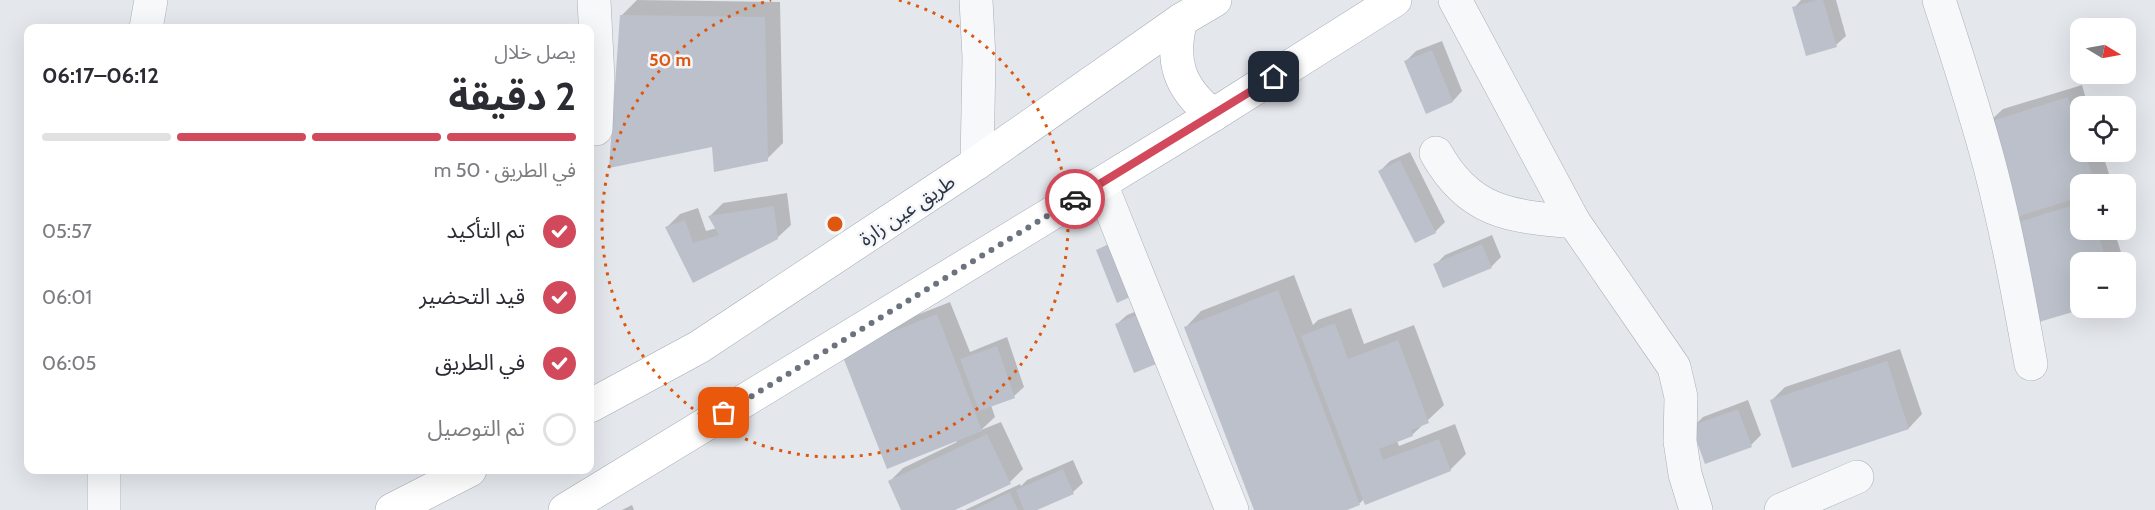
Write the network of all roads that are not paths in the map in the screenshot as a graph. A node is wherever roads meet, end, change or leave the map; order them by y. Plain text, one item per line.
1 (151, 0) edge
2 (594, 0) edge
3 (976, 0) edge
4 (1215, 0) edge
5 (1395, 0) edge
6 (1455, 0) edge
7 (1939, 0) edge
8 (1181, 20) junction
9 (147, 24) edge
10 (1213, 115) junction
11 (597, 129) dead end
12 (1436, 153) dead end
13 (977, 163) junction
14 (1101, 184) junction
15 (1574, 222) junction
16 (2031, 364) dead end
17 (594, 404) edge
18 (104, 474) edge
19 (462, 474) edge
20 (1857, 477) dead end
21 (104, 510) edge
22 (392, 510) edge
23 (565, 510) edge
24 (1232, 510) edge
25 (1696, 510) edge
26 (1781, 510) edge

1 - 9 street
2 - 11 street
3 - 13 street
4 - 8 main road, طريق عين زارة
5 - 10 main road
6 - 15 street
7 - 16 street
8 - 10 main road
8 - 13 main road, طريق عين زارة
10 - 14 main road
12 - 15 street
13 - 17 main road, طريق عين زارة
14 - 23 main road
14 - 24 street
15 - 25 street
18 - 21 street
19 - 22 main road
20 - 26 street

